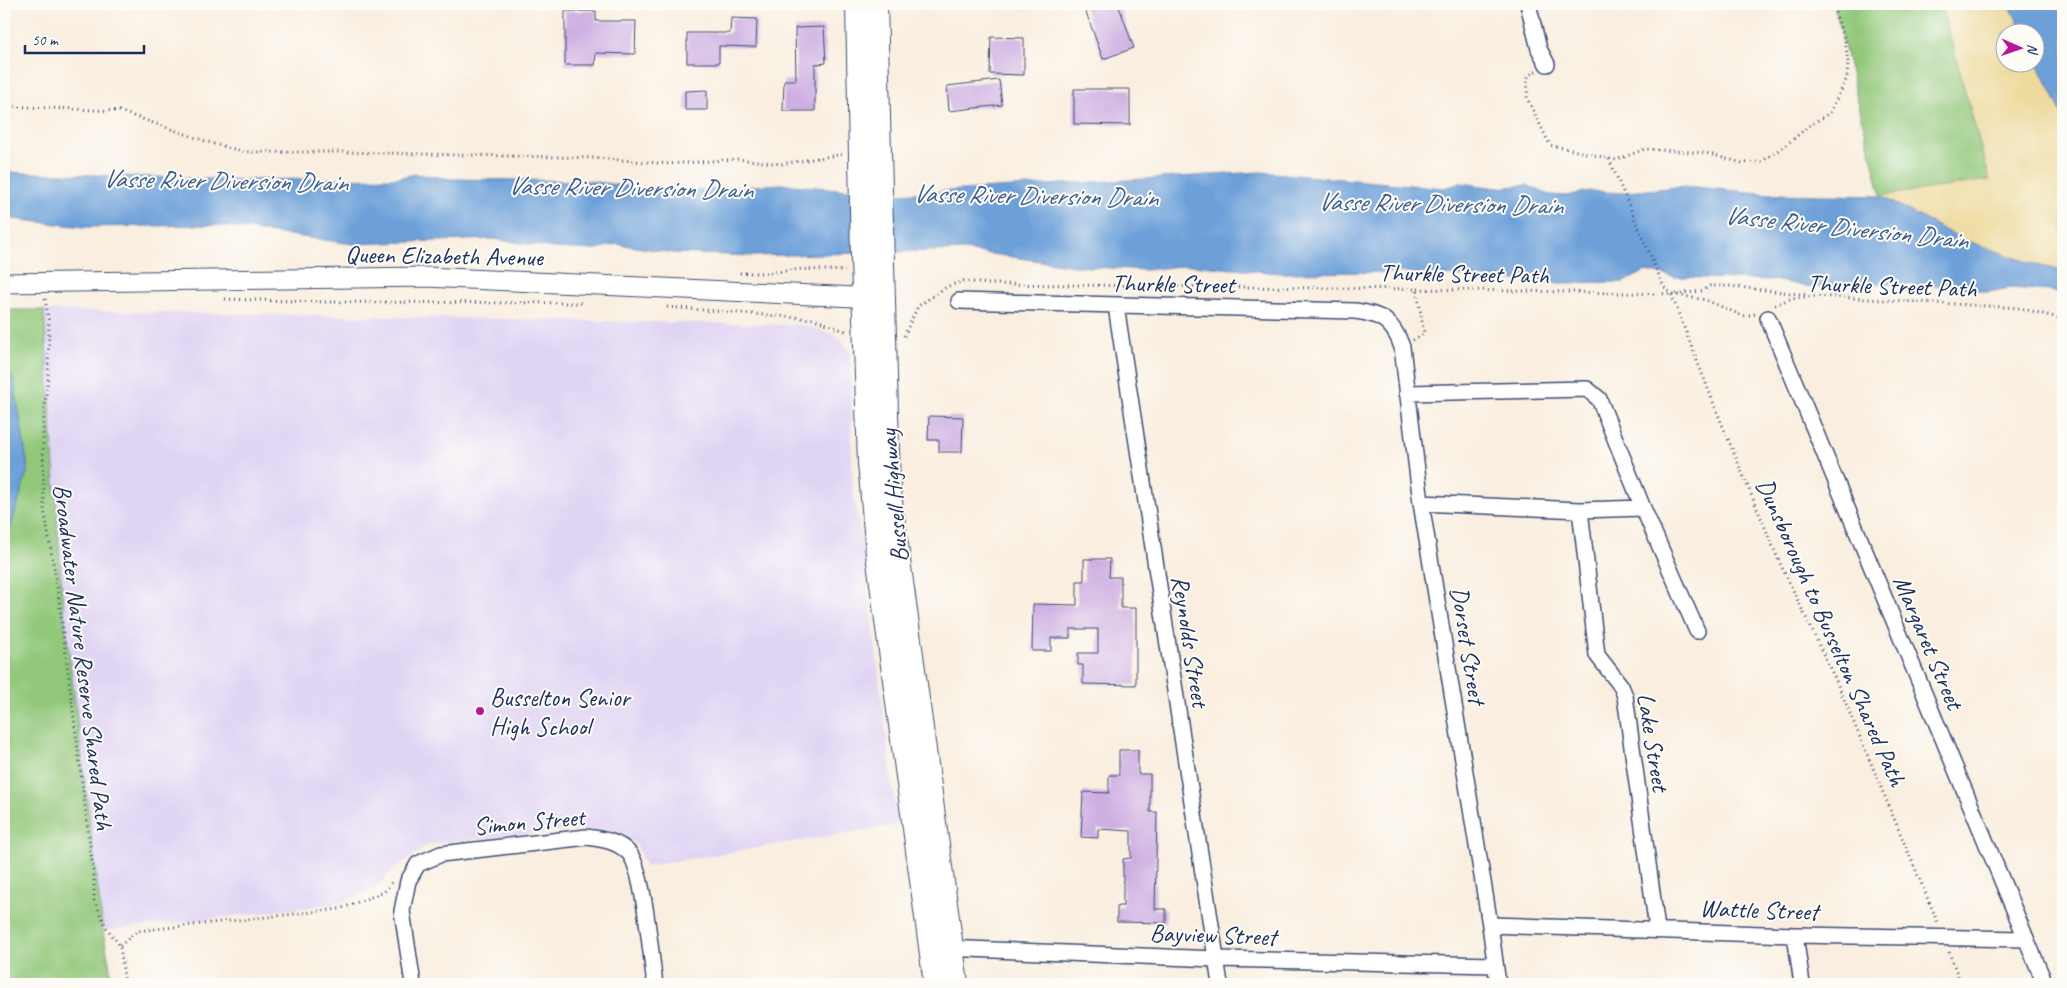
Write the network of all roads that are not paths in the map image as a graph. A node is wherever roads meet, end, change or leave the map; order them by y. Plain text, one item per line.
1 (858, 4) edge
2 (875, 4) edge
3 (1528, 4) edge
4 (1547, 64) road end
5 (863, 166) junction
6 (4, 282) edge
7 (874, 298) junction
8 (958, 301) dead end
9 (1116, 306) junction
10 (1767, 312) road end
11 (1384, 318) joint
12 (1407, 393) junction
13 (1421, 503) junction
14 (1644, 508) junction
15 (1580, 510) junction
16 (1697, 631) dead end
17 (1490, 925) junction
18 (1656, 929) junction
19 (1795, 935) junction
20 (2026, 939) junction
21 (941, 948) junction
22 (1216, 959) junction
23 (1495, 965) junction
24 (413, 984) edge
25 (655, 984) edge
26 (936, 984) edge
27 (956, 984) edge
28 (1220, 984) edge
29 (1498, 984) edge
30 (1802, 984) edge
31 (2045, 984) edge

1 - 5 main road, Bussell Highway
2 - 5 main road, Bussell Highway
3 - 4 street
5 - 7 main road, Bussell Highway
6 - 7 street, Queen Elizabeth Avenue
7 - 21 main road, Bussell Highway
8 - 9 street, Thurkle Street
9 - 11 street, Thurkle Street
9 - 22 street, Reynolds Street
10 - 20 street, Margaret Street
11 - 12 street, Dorset Street
12 - 13 street, Dorset Street
12 - 14 street
13 - 15 street
13 - 17 street, Dorset Street
14 - 15 street
14 - 16 street
15 - 18 street, Lake Street
17 - 18 street, Wattle Street
17 - 23 street, Dorset Street
18 - 19 street, Wattle Street
19 - 20 street, Wattle Street
19 - 30 street
20 - 31 street, Margaret Street
21 - 22 street, Bayview Street
21 - 26 main road, Bussell Highway
21 - 27 main road, Bussell Highway
22 - 23 street, Bayview Street
22 - 28 street, Reynolds Street
23 - 29 street, Dorset Street
24 - 25 street, Simon Street

